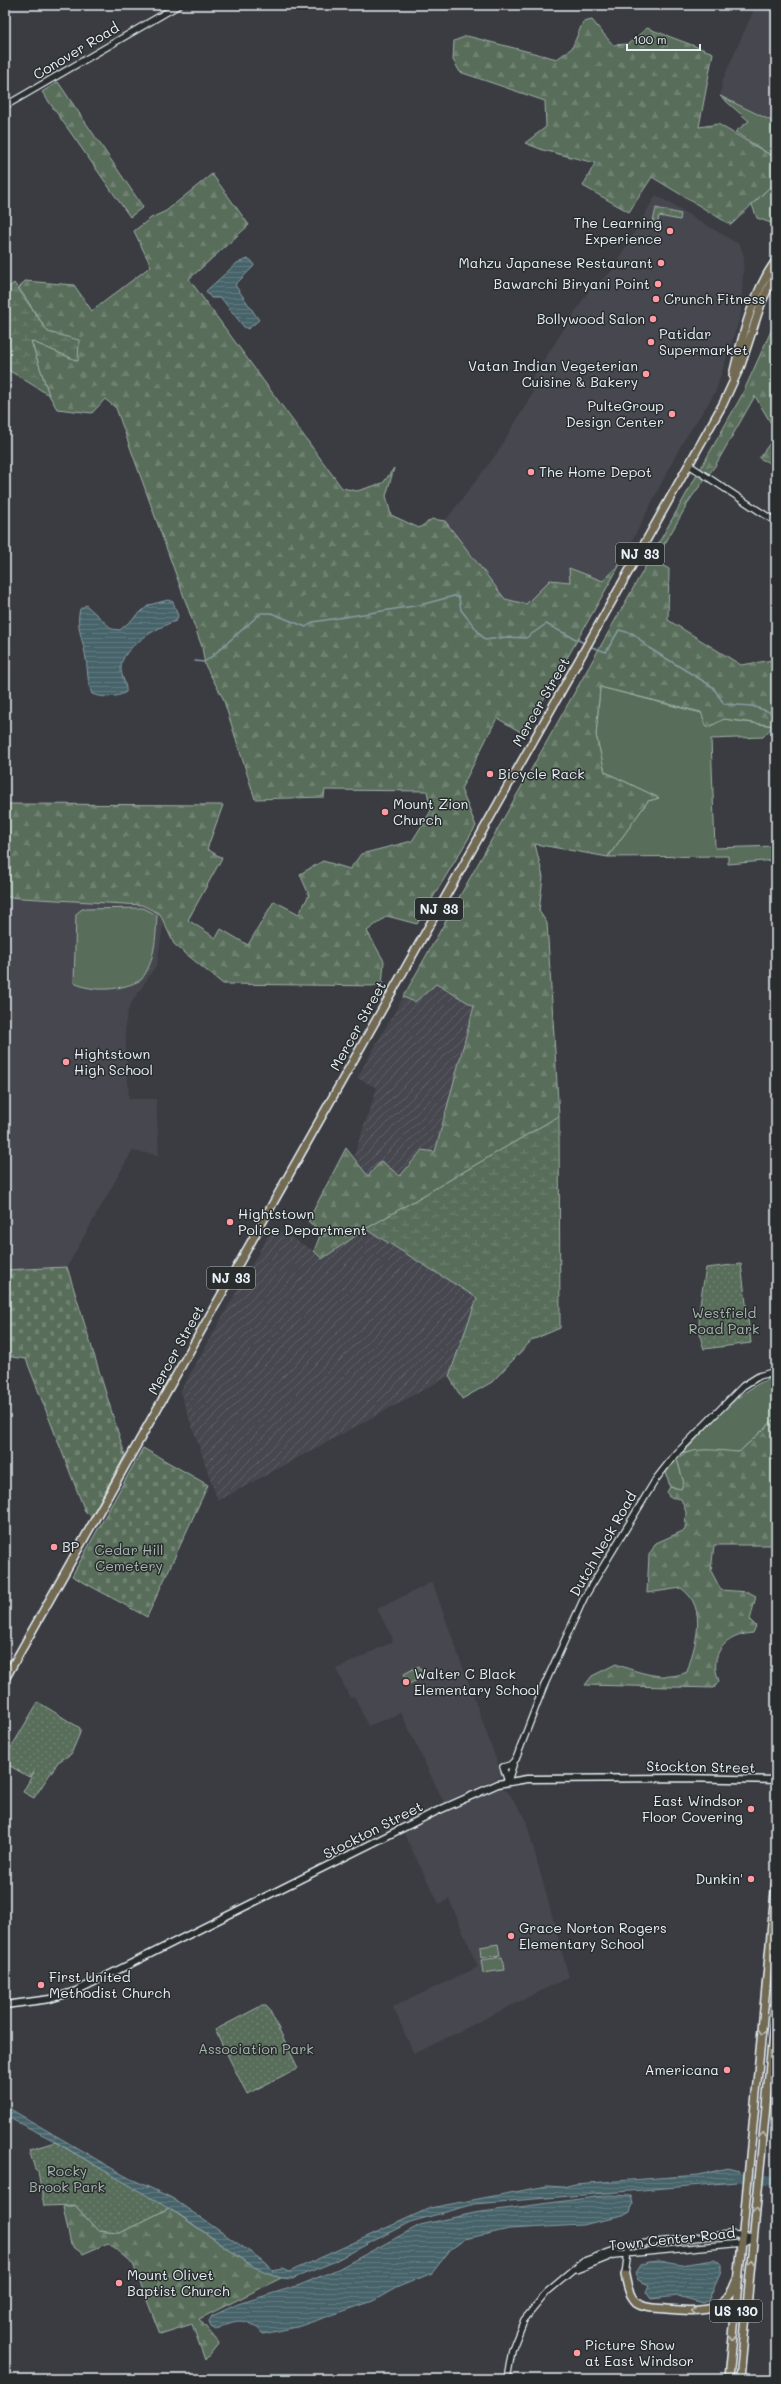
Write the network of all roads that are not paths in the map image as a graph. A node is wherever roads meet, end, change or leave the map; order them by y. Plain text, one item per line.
1 (179, 5) edge
2 (5, 106) edge
3 (776, 260) edge
4 (776, 272) edge
5 (730, 384) junction
6 (689, 465) junction
7 (776, 522) edge
8 (776, 1371) edge
9 (5, 1679) edge
10 (516, 1759) junction
11 (776, 1780) edge
12 (508, 1781) junction
13 (776, 1881) edge
14 (776, 2001) edge
15 (5, 2005) edge
16 (743, 2234) junction
17 (754, 2237) junction
18 (742, 2243) junction
19 (629, 2245) junction
20 (628, 2253) junction
21 (572, 2271) junction
22 (739, 2271) junction
23 (625, 2275) joint
24 (507, 2379) edge
25 (729, 2379) edge
26 (740, 2379) edge

1 - 2 street, Conover Road
3 - 5 main road, Mercer Street / NJ 33
4 - 5 main road, Mercer Street / NJ 33
5 - 6 main road, Mercer Street / NJ 33
6 - 7 street
6 - 9 main road, Mercer Street / NJ 33
8 - 10 street, Dutch Neck Road
10 - 12 street, Dutch Neck Road
10 - 12 street
11 - 12 main road, Stockton Street
12 - 15 main road, Stockton Street
13 -> 16 main road, US 130
17 -> 14 main road, US 130
16 - 17 street, Town Center Road
16 - 18 main road, US 130
16 - 19 street, Town Center Road
17 - 18 street, Town Center Road
26 -> 17 main road, US 130
18 - 20 street, Town Center Road
18 - 22 main road, US 130
19 - 20 street
19 - 21 street, Town Center Road
20 - 21 street, Town Center Road
20 - 23 street
21 - 24 street, Town Center Road
22 -> 23 main road
22 -> 25 main road, US 130

